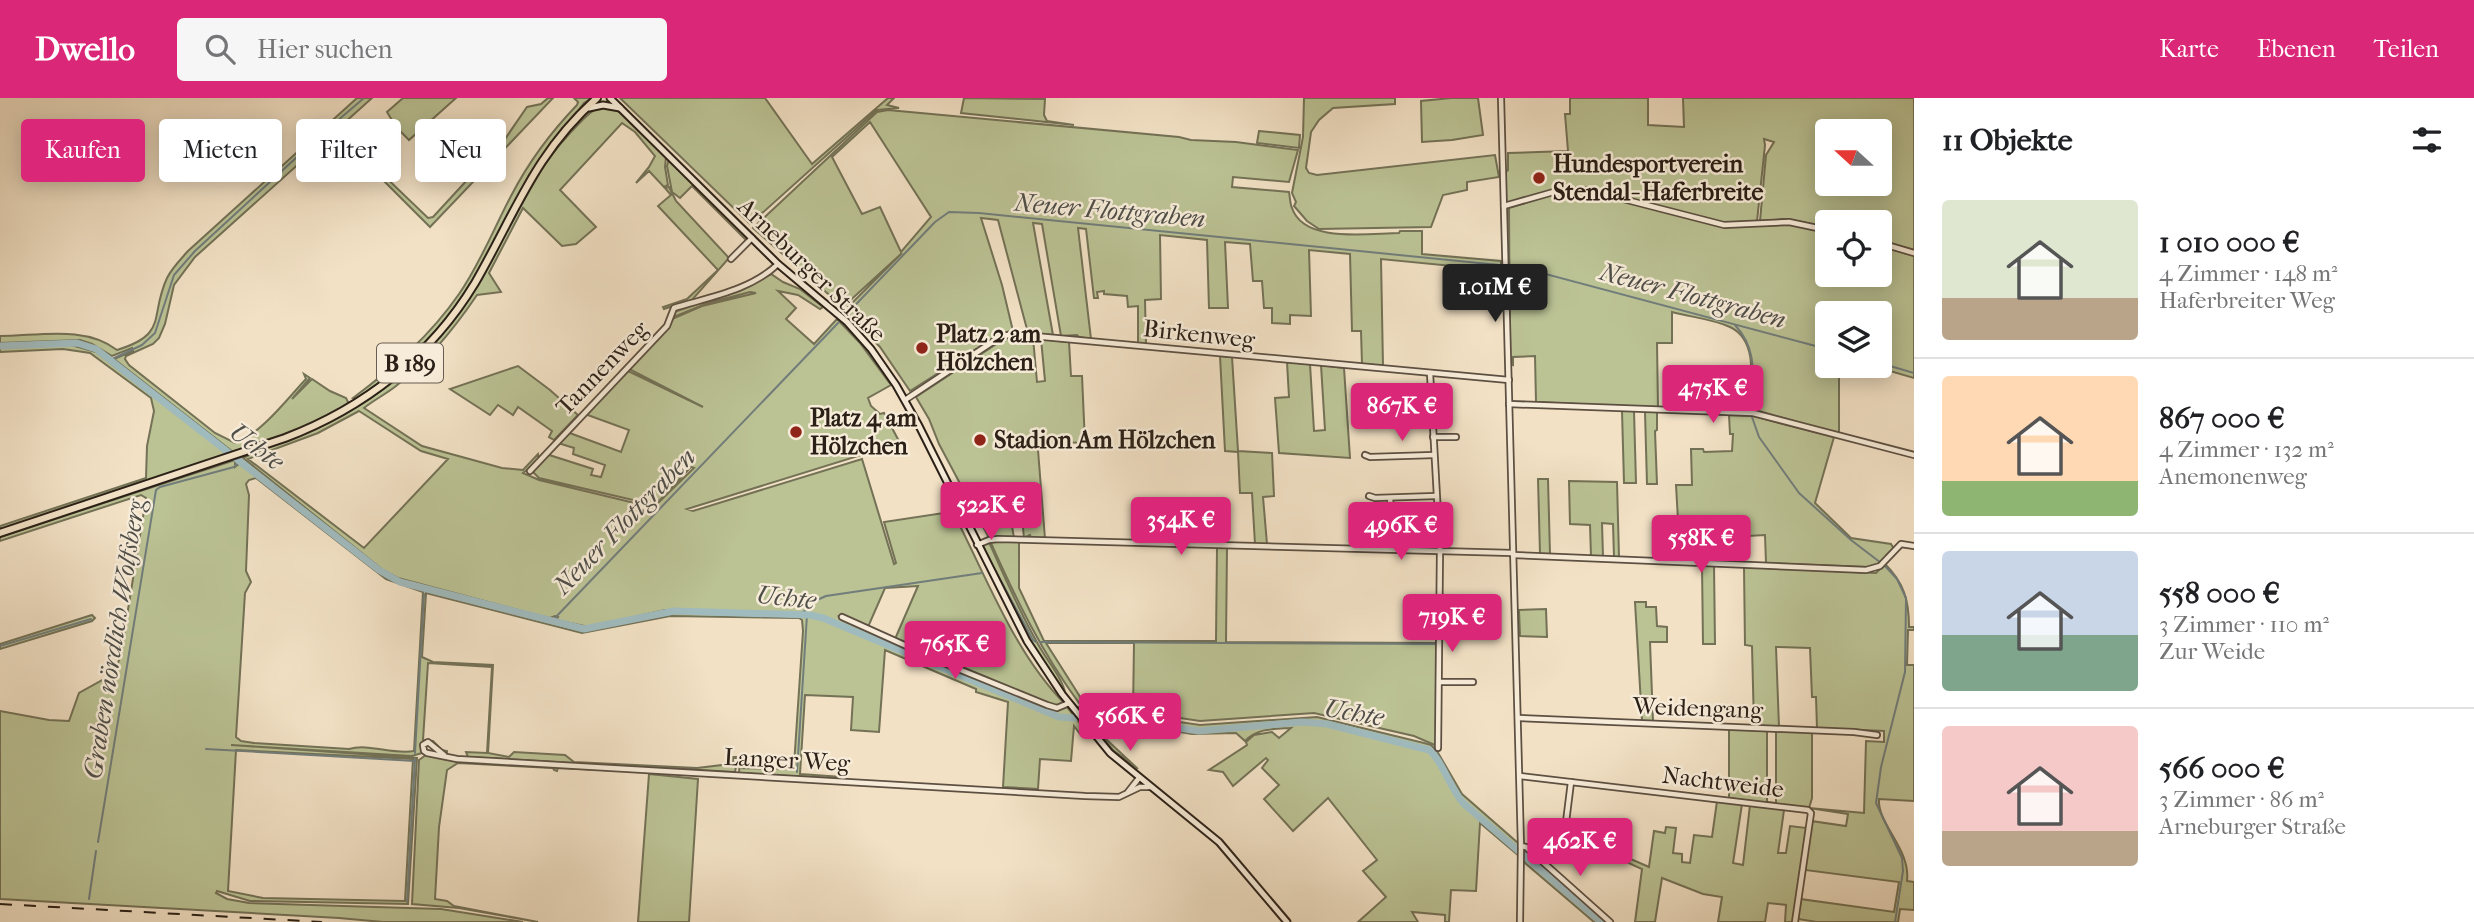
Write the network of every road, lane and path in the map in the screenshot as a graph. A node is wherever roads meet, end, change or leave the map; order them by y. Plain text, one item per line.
1 (597, 98) edge
2 (610, 98) edge
3 (1501, 98) edge
4 (586, 108) junction
5 (620, 108) junction
6 (1504, 206) junction
7 (1815, 228) edge
8 (752, 238) junction
9 (1892, 247) edge
10 (1914, 253) edge
11 (732, 259) dead end
12 (778, 264) junction
13 (1430, 373) junction
14 (1509, 380) junction
15 (905, 400) junction
16 (1509, 404) junction
17 (1431, 410) junction
18 (1363, 411) dead end
19 (1433, 436) junction
20 (1456, 437) dead end
21 (1365, 454) dead end
22 (1434, 455) junction
23 (1914, 455) edge
24 (530, 471) dead end
25 (1369, 496) dead end
26 (1436, 496) junction
27 (1390, 498) junction
28 (0, 533) edge
29 (977, 545) junction
30 (1914, 545) edge
31 (1394, 549) junction
32 (1440, 550) junction
33 (1513, 554) junction
34 (842, 617) dead end
35 (1439, 682) junction
36 (1473, 682) dead end
37 (1069, 703) junction
38 (1518, 718) junction
39 (1877, 735) dead end
40 (1438, 748) dead end
41 (443, 755) dead end
42 (1520, 776) junction
43 (1139, 778) junction
44 (1572, 782) junction
45 (1152, 787) junction
46 (1127, 792) junction
47 (1521, 847) junction
48 (1601, 848) dead end
49 (1287, 922) edge
50 (1520, 922) edge
51 (1610, 922) edge
52 (1795, 922) edge

1 - 4 main road, B 189
2 - 5 main road, Arneburger Straße
3 - 6 street
4 - 5 main road
4 - 28 main road, B 189
5 - 8 main road, Arneburger Straße
6 - 7 street
6 - 14 street
8 - 11 street
8 - 12 main road, Arneburger Straße
9 - 10 street
12 - 15 main road, Arneburger Straße
12 - 24 street, Tannenweg
13 - 14 street, Birkenweg
13 - 15 street, Birkenweg
13 - 17 street
14 - 16 street
15 - 29 main road, Arneburger Straße
16 - 23 street
16 - 33 street
17 - 18 street
17 - 19 street
19 - 20 street
19 - 22 street
21 - 22 street
22 - 26 street
25 - 27 street
26 - 27 street
26 - 32 street
27 - 31 street
29 - 31 street
29 - 37 main road, Arneburger Straße
30 - 33 street
31 - 32 street
32 - 33 street
32 - 35 street
33 - 38 street
34 - 37 street
35 - 36 street
35 - 40 street
37 - 43 main road, Arneburger Straße
38 - 39 street, Weidengang
38 - 42 street
41 - 46 street, Langer Weg
42 - 44 street, Nachtweide
42 - 47 street
43 - 45 main road, Arneburger Straße
43 - 46 street
44 - 48 street
44 - 52 street, Nachtweide
45 - 46 street, Langer Weg
45 - 49 main road, Arneburger Straße
47 - 50 street
47 - 51 street

